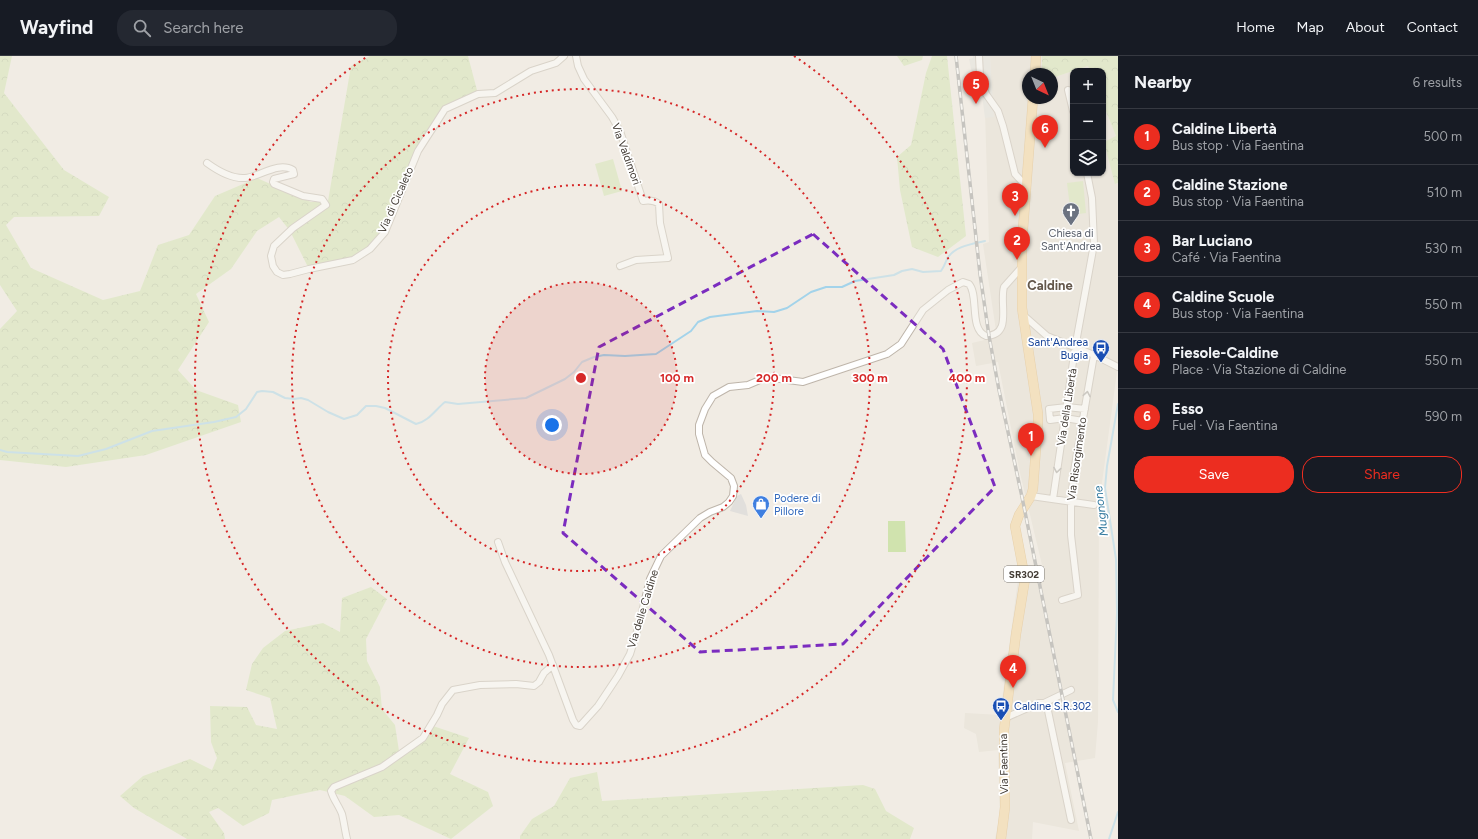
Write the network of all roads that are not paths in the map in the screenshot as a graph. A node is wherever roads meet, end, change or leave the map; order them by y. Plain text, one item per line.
1 (564, 56) edge
2 (576, 56) edge
3 (979, 56) edge
4 (1036, 56) edge
5 (1035, 68) edge
6 (1068, 90) dead end
7 (1033, 104) edge
8 (1071, 104) edge
9 (207, 163) dead end
10 (1088, 176) edge
11 (1026, 186) junction
12 (620, 266) dead end
13 (1021, 268) junction
14 (1022, 314) junction
15 (1075, 348) junction
16 (1094, 355) junction
17 (1116, 366) edge
18 (1067, 407) junction
19 (1085, 409) junction
20 (1065, 418) junction
21 (1083, 421) junction
22 (1031, 496) junction
23 (1053, 499) junction
24 (1071, 502) junction
25 (1094, 505) dead end
26 (498, 542) dead end
27 (1062, 600) dead end
28 (553, 665) junction
29 (1071, 690) dead end
30 (1044, 702) junction
31 (1005, 718) junction
32 (1071, 820) dead end
33 (347, 839) edge
34 (1001, 839) edge

1 - 9 street, Via di Cicaleto
2 - 12 street, Via Valdimori
3 - 11 street
4 - 5 main road
6 - 8 street
7 - 11 main road, Via Faentina / SR302
10 - 15 street, Via della Libertà
11 - 13 main road, Via Faentina / SR302
13 - 14 main road, Via Faentina / SR302
13 - 28 street, Via delle Caldine
14 - 15 street
14 - 22 main road, Via Faentina / SR302
15 - 16 street
15 - 18 street, Via della Libertà
16 - 17 street
19 -> 16 street, Via Risorgimento
18 - 19 street
18 - 20 street, Via della Libertà
18 - 20 street
19 - 21 street, Via Risorgimento
20 - 21 street
20 -> 23 street, Via della Libertà
21 - 24 street, Via Risorgimento
22 - 23 street
22 - 31 main road, Via Faentina / SR302
23 - 24 street
24 - 25 street
24 - 27 street, Via Risorgimento
26 - 28 street, Via delle Caldine
28 - 33 street
29 - 30 street
30 - 31 street
30 - 32 street
31 - 34 main road, Via Faentina / SR302

